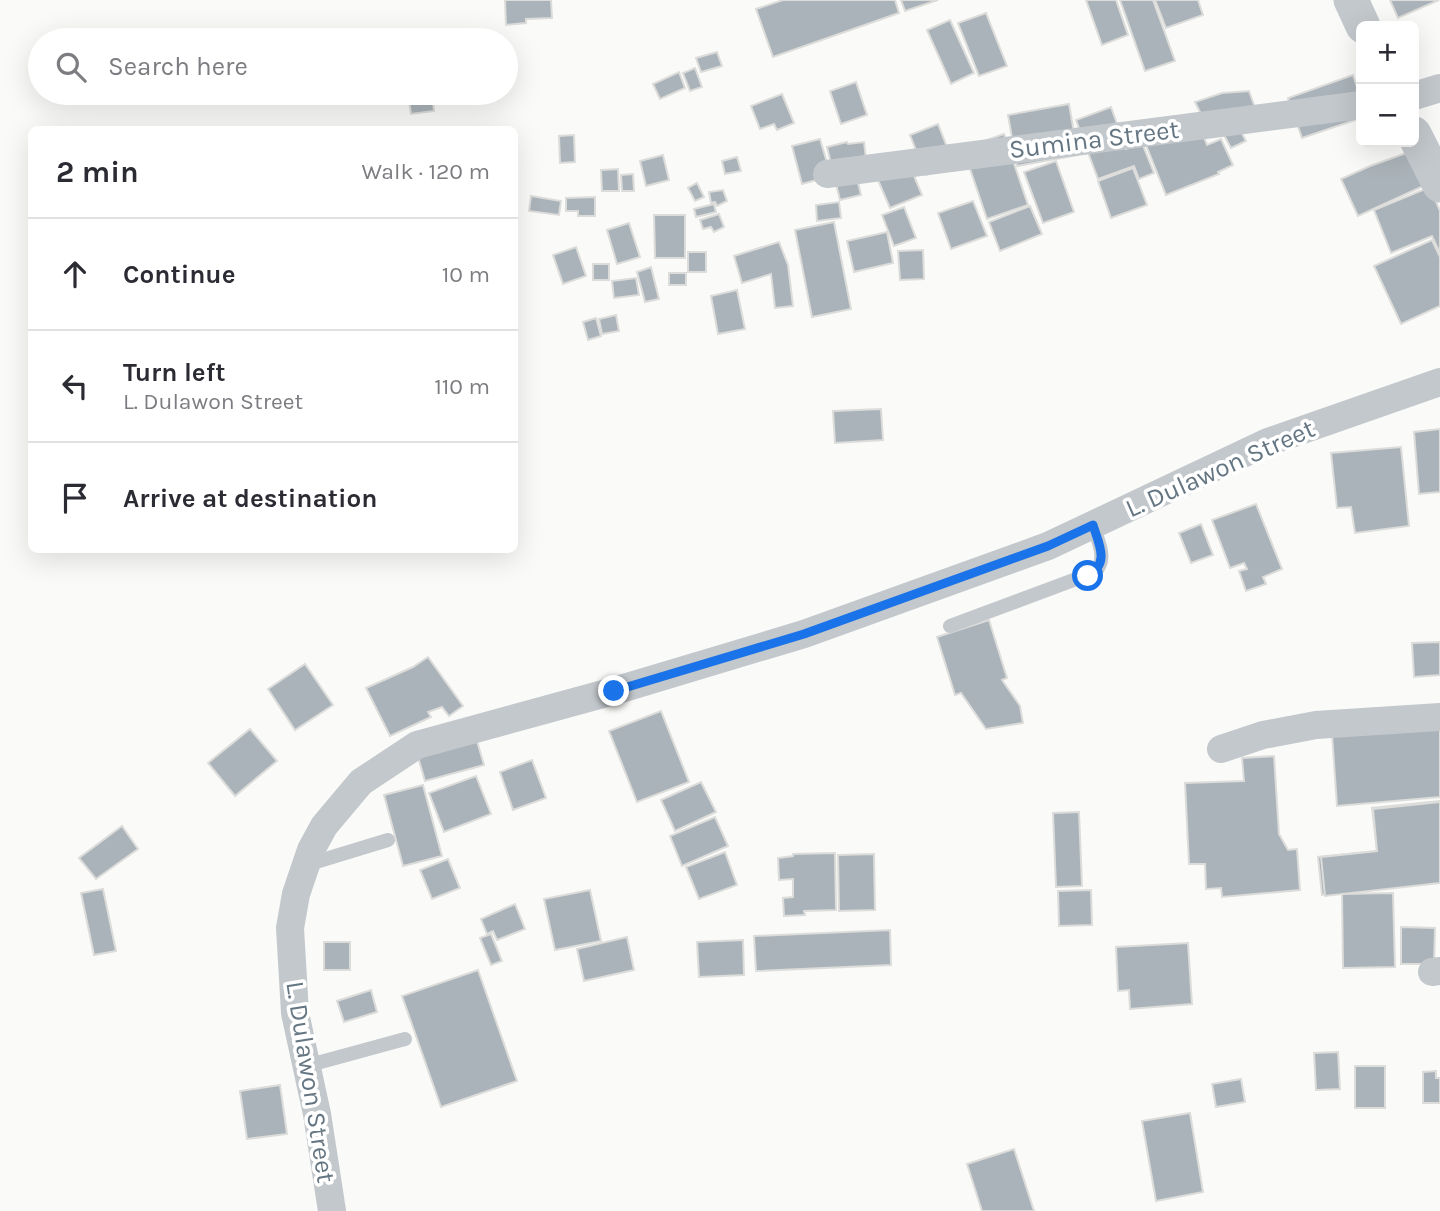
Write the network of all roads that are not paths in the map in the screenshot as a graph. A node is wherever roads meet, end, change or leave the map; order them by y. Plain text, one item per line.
1 (1351, 0) edge
2 (1361, 21) edge
3 (1440, 88) edge
4 (1419, 94) edge
5 (1356, 106) edge
6 (1419, 144) edge
7 (827, 174) dead end
8 (1440, 186) edge
9 (1440, 382) edge
10 (1093, 525) junction
11 (950, 626) dead end
12 (1440, 718) edge
13 (1221, 749) dead end
14 (388, 840) dead end
15 (306, 865) junction
16 (405, 1039) dead end
17 (306, 1066) junction
18 (332, 1211) edge

1 - 2 street
3 - 4 street
5 - 7 street, Sumina Street
6 - 8 street
9 - 10 street, L. Dulawon Street
10 - 11 lane
10 - 15 street, L. Dulawon Street
12 - 13 street
14 - 15 lane
15 - 17 street, L. Dulawon Street
16 - 17 lane
17 - 18 street, L. Dulawon Street

